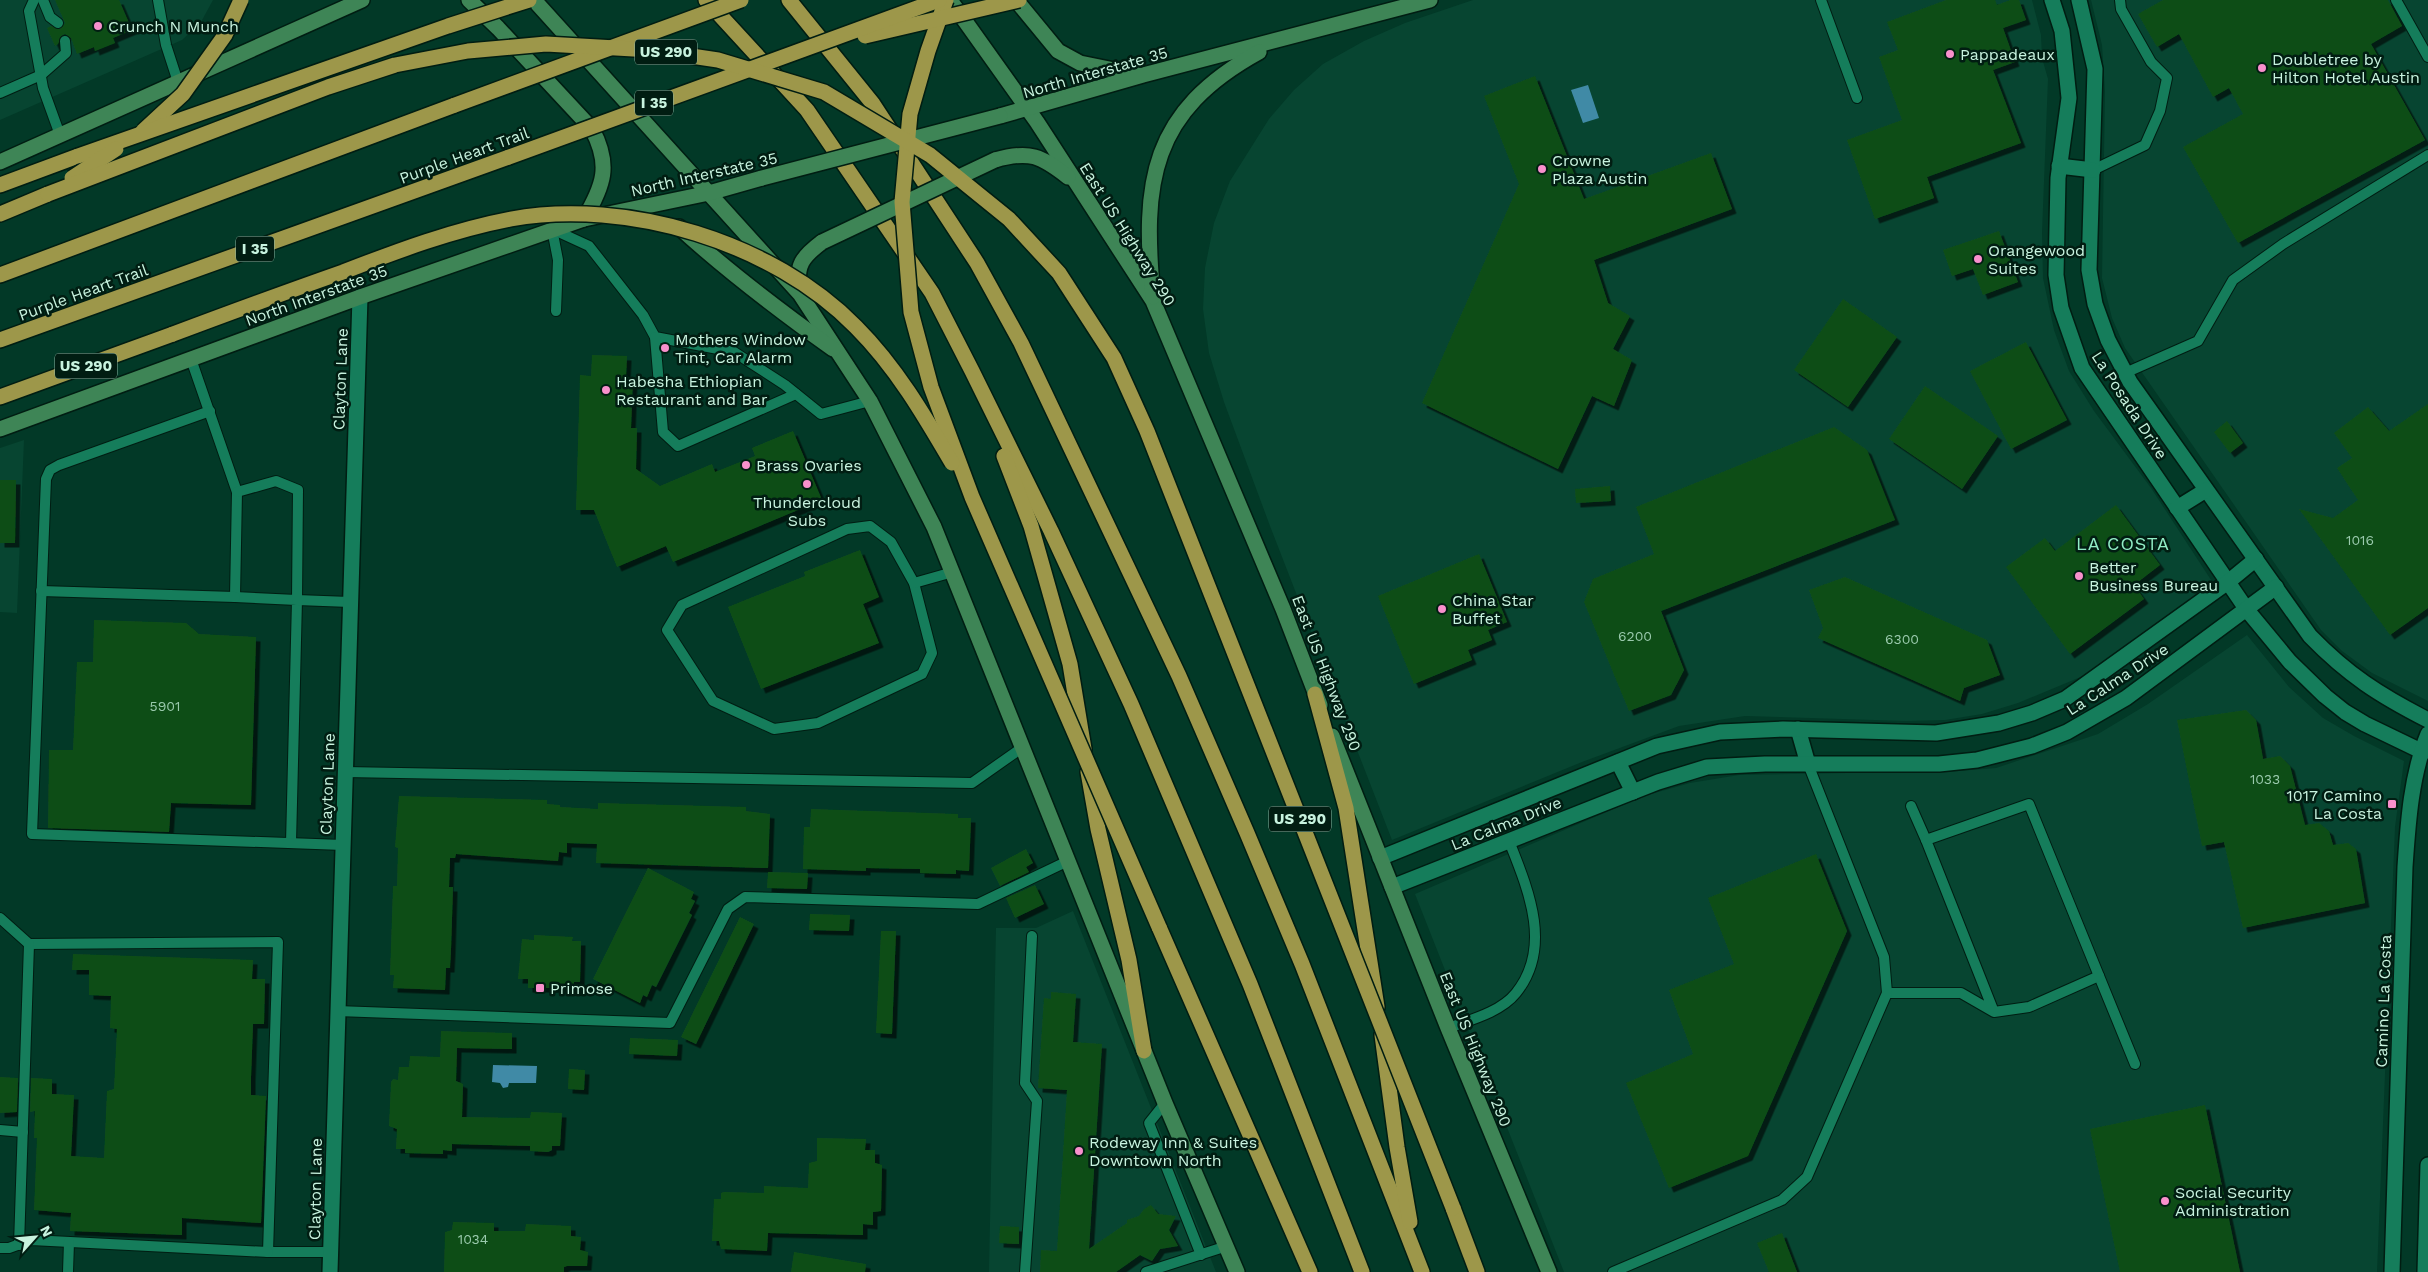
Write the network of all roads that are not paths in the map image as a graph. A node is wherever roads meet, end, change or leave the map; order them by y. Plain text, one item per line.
1 (34, 0) edge
2 (42, 0) edge
3 (158, 0) edge
4 (241, 0) edge
5 (362, 0) edge
6 (469, 0) edge
7 (529, 0) edge
8 (534, 0) edge
9 (706, 0) edge
10 (741, 0) edge
11 (789, 0) edge
12 (939, 0) edge
13 (948, 0) edge
14 (1018, 0) edge
15 (1430, 0) edge
16 (1821, 0) edge
17 (2052, 0) edge
18 (2079, 0) edge
19 (2120, 0) edge
20 (2396, 0) edge
21 (338, 5) edge
22 (53, 22) dead end
23 (1278, 41) junction
24 (62, 43) dead end
25 (800, 51) junction
26 (2428, 57) edge
27 (41, 75) junction
28 (1143, 75) junction
29 (178, 82) junction
30 (0, 93) edge
31 (1857, 98) dead end
32 (1028, 110) junction
33 (60, 134) junction
34 (2428, 155) edge
35 (0, 162) edge
36 (2059, 166) junction
37 (2093, 170) junction
38 (0, 185) edge
39 (1079, 186) junction
40 (709, 193) junction
41 (48, 194) junction
42 (0, 214) edge
43 (584, 218) junction
44 (552, 230) junction
45 (0, 275) edge
46 (800, 294) junction
47 (360, 297) junction
48 (1153, 301) junction
49 (556, 311) dead end
50 (655, 337) junction
51 (0, 340) edge
52 (840, 354) junction
53 (191, 359) junction
54 (972, 371) junction
55 (2124, 373) junction
56 (796, 394) junction
57 (0, 398) edge
58 (870, 401) junction
59 (210, 411) junction
60 (0, 429) edge
61 (2206, 490) junction
62 (237, 492) junction
63 (972, 497) junction
64 (2177, 508) junction
65 (2256, 560) junction
66 (953, 572) junction
67 (2228, 582) junction
68 (914, 583) junction
69 (2276, 587) junction
70 (41, 591) junction
71 (235, 597) junction
72 (298, 600) junction
73 (350, 602) junction
74 (2247, 610) junction
75 (1315, 694) junction
76 (2428, 720) edge
77 (1798, 729) junction
78 (2428, 734) edge
79 (1023, 747) junction
80 (2424, 751) edge
81 (1618, 762) junction
82 (1808, 764) junction
83 (345, 772) junction
84 (1633, 792) junction
85 (1911, 806) dead end
86 (1926, 840) junction
87 (1509, 841) junction
88 (291, 843) junction
89 (343, 845) junction
90 (1380, 858) junction
91 (1068, 861) junction
92 (1392, 887) junction
93 (0, 918) edge
94 (1032, 936) dead end
95 (29, 944) junction
96 (2099, 976) junction
97 (1886, 993) junction
98 (337, 1012) junction
99 (1994, 1012) junction
100 (1448, 1028) junction
101 (1144, 1051) junction
102 (2135, 1064) dead end
103 (1165, 1103) junction
104 (0, 1130) edge
105 (23, 1132) junction
106 (2428, 1165) edge
107 (2427, 1224) edge
108 (69, 1242) junction
109 (19, 1245) junction
110 (1227, 1246) junction
111 (0, 1248) edge
112 (268, 1252) junction
113 (330, 1252) junction
114 (1201, 1254) junction
115 (1420, 1265) edge
116 (1616, 1271) edge
117 (68, 1272) edge
118 (330, 1272) edge
119 (1025, 1272) edge
120 (1146, 1272) edge
121 (1237, 1272) edge
122 (1310, 1272) edge
123 (1362, 1272) edge
124 (1477, 1272) edge
125 (1549, 1272) edge
126 (2392, 1272) edge
127 (2425, 1272) edge

1 - 27 lane
2 - 22 lane
3 - 29 lane
4 - 41 highway, bridge
5 - 21 main road
6 - 43 main road
7 - 38 highway, bridge
8 - 40 main road
9 - 54 highway
10 - 45 highway, bridge
11 - 115 highway
12 - 25 highway, Purple Heart Trail / I 35, bridge
13 - 32 main road, East US Highway 290
13 - 63 highway, bridge
14 - 25 highway, bridge
14 - 28 main road
15 - 23 main road, North Interstate 35
16 - 31 lane
17 - 36 street, La Posada Drive
18 - 37 street, La Posada Drive
19 - 37 lane
20 - 26 lane
21 - 29 main road
23 - 28 main road, North Interstate 35
23 - 48 main road
24 - 27 lane
25 - 51 highway, Purple Heart Trail / I 35, bridge
27 - 30 lane
27 - 33 lane
28 - 32 main road, North Interstate 35
29 - 33 main road
32 - 39 main road, East US Highway 290
32 - 40 main road, North Interstate 35, bridge
33 - 35 main road
34 - 55 lane
36 - 37 street
36 - 64 street, La Posada Drive
37 - 55 street, La Posada Drive
39 - 46 main road, bridge
39 - 48 main road, East US Highway 290
40 - 43 main road, North Interstate 35
40 - 46 main road
41 - 42 highway, US 290
41 - 124 highway, US 290, bridge
43 - 44 main road, North Interstate 35
43 - 52 main road
44 - 47 main road, North Interstate 35
44 - 49 lane
44 - 50 lane
46 - 52 main road
47 - 53 main road, North Interstate 35
47 - 73 street, Clayton Lane
48 - 75 main road, East US Highway 290
50 - 56 lane
50 - 56 lane
52 - 58 main road
53 - 59 lane
53 - 60 main road, North Interstate 35
54 - 101 highway
54 - 123 highway
55 - 61 street, La Posada Drive
56 - 58 lane
57 - 63 highway, US 290, bridge
58 - 66 main road
59 - 62 lane
59 - 70 lane
61 - 64 street
61 - 65 street, La Posada Drive
62 - 71 lane
62 - 72 lane
63 - 122 highway, US 290, bridge
64 - 67 street, La Posada Drive
65 - 67 street, La Calma Drive
65 - 69 street, La Posada Drive
66 - 68 lane
66 - 79 main road
67 - 74 street, La Posada Drive
67 - 77 street, La Calma Drive
68 - 68 lane
69 - 74 street, La Calma Drive
69 - 76 street, La Posada Drive
70 - 71 lane
70 - 88 lane
71 - 72 lane
72 - 73 lane
72 - 88 lane
73 - 83 street, Clayton Lane
74 - 80 street, La Posada Drive
74 - 82 street, La Calma Drive
75 - 90 main road, East US Highway 290
75 - 115 highway
77 - 81 street, La Calma Drive
77 - 82 street
78 - 80 street, Camino La Costa
79 - 83 lane
79 - 91 main road
80 - 126 street, Camino La Costa
81 - 84 street
81 - 90 street, La Calma Drive
82 - 84 street, La Calma Drive
82 - 97 lane
83 - 89 street, Clayton Lane
84 - 87 street, La Calma Drive
85 - 86 lane
86 - 96 lane
86 - 99 lane
87 - 92 street, La Calma Drive
87 - 100 lane
88 - 89 lane
89 - 98 street, Clayton Lane
90 - 92 main road, East US Highway 290
91 - 98 lane
91 - 101 main road
92 - 100 main road, East US Highway 290
93 - 95 lane
94 - 119 lane
95 - 105 lane
95 - 112 lane
96 - 99 lane
96 - 102 lane
97 - 99 lane
97 - 116 lane
98 - 113 street, Clayton Lane
100 - 125 main road, East US Highway 290
101 - 103 main road
103 - 110 main road
103 - 114 lane
104 - 105 lane
105 - 109 lane
106 - 107 street
107 - 127 street
108 - 109 lane
108 - 112 lane
108 - 117 lane
109 - 111 lane
110 - 114 lane
110 - 121 main road
112 - 113 lane
113 - 118 street, Clayton Lane
114 - 120 lane

